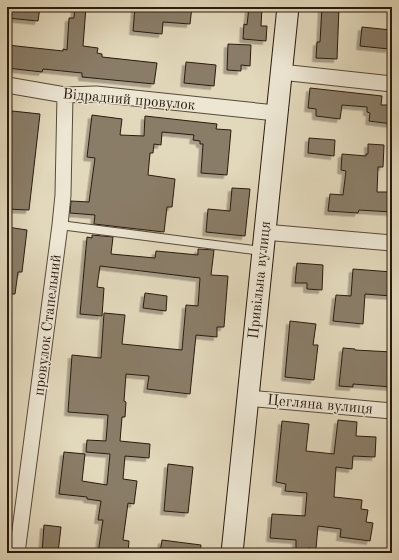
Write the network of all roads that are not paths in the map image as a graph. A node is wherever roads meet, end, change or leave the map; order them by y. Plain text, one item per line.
1 (288, 7) edge
2 (281, 72) junction
3 (392, 84) edge
4 (7, 85) edge
5 (65, 95) junction
6 (276, 113) junction
7 (60, 225) junction
8 (263, 241) junction
9 (392, 243) edge
10 (247, 398) junction
11 (392, 411) edge
12 (17, 553) edge
13 (232, 553) edge

1 - 2 street, Привільна вулиця
2 - 3 street
2 - 6 street, Привільна вулиця
4 - 5 street, Відрадний провулок
5 - 6 street, Відрадний провулок
5 - 7 street, провулок Стапельний
6 - 8 street, Привільна вулиця
7 - 8 lane
7 - 12 street, провулок Стапельний
8 - 9 street
8 - 10 street, Привільна вулиця
10 - 11 street, Цегляна вулиця
10 - 13 street, Привільна вулиця

